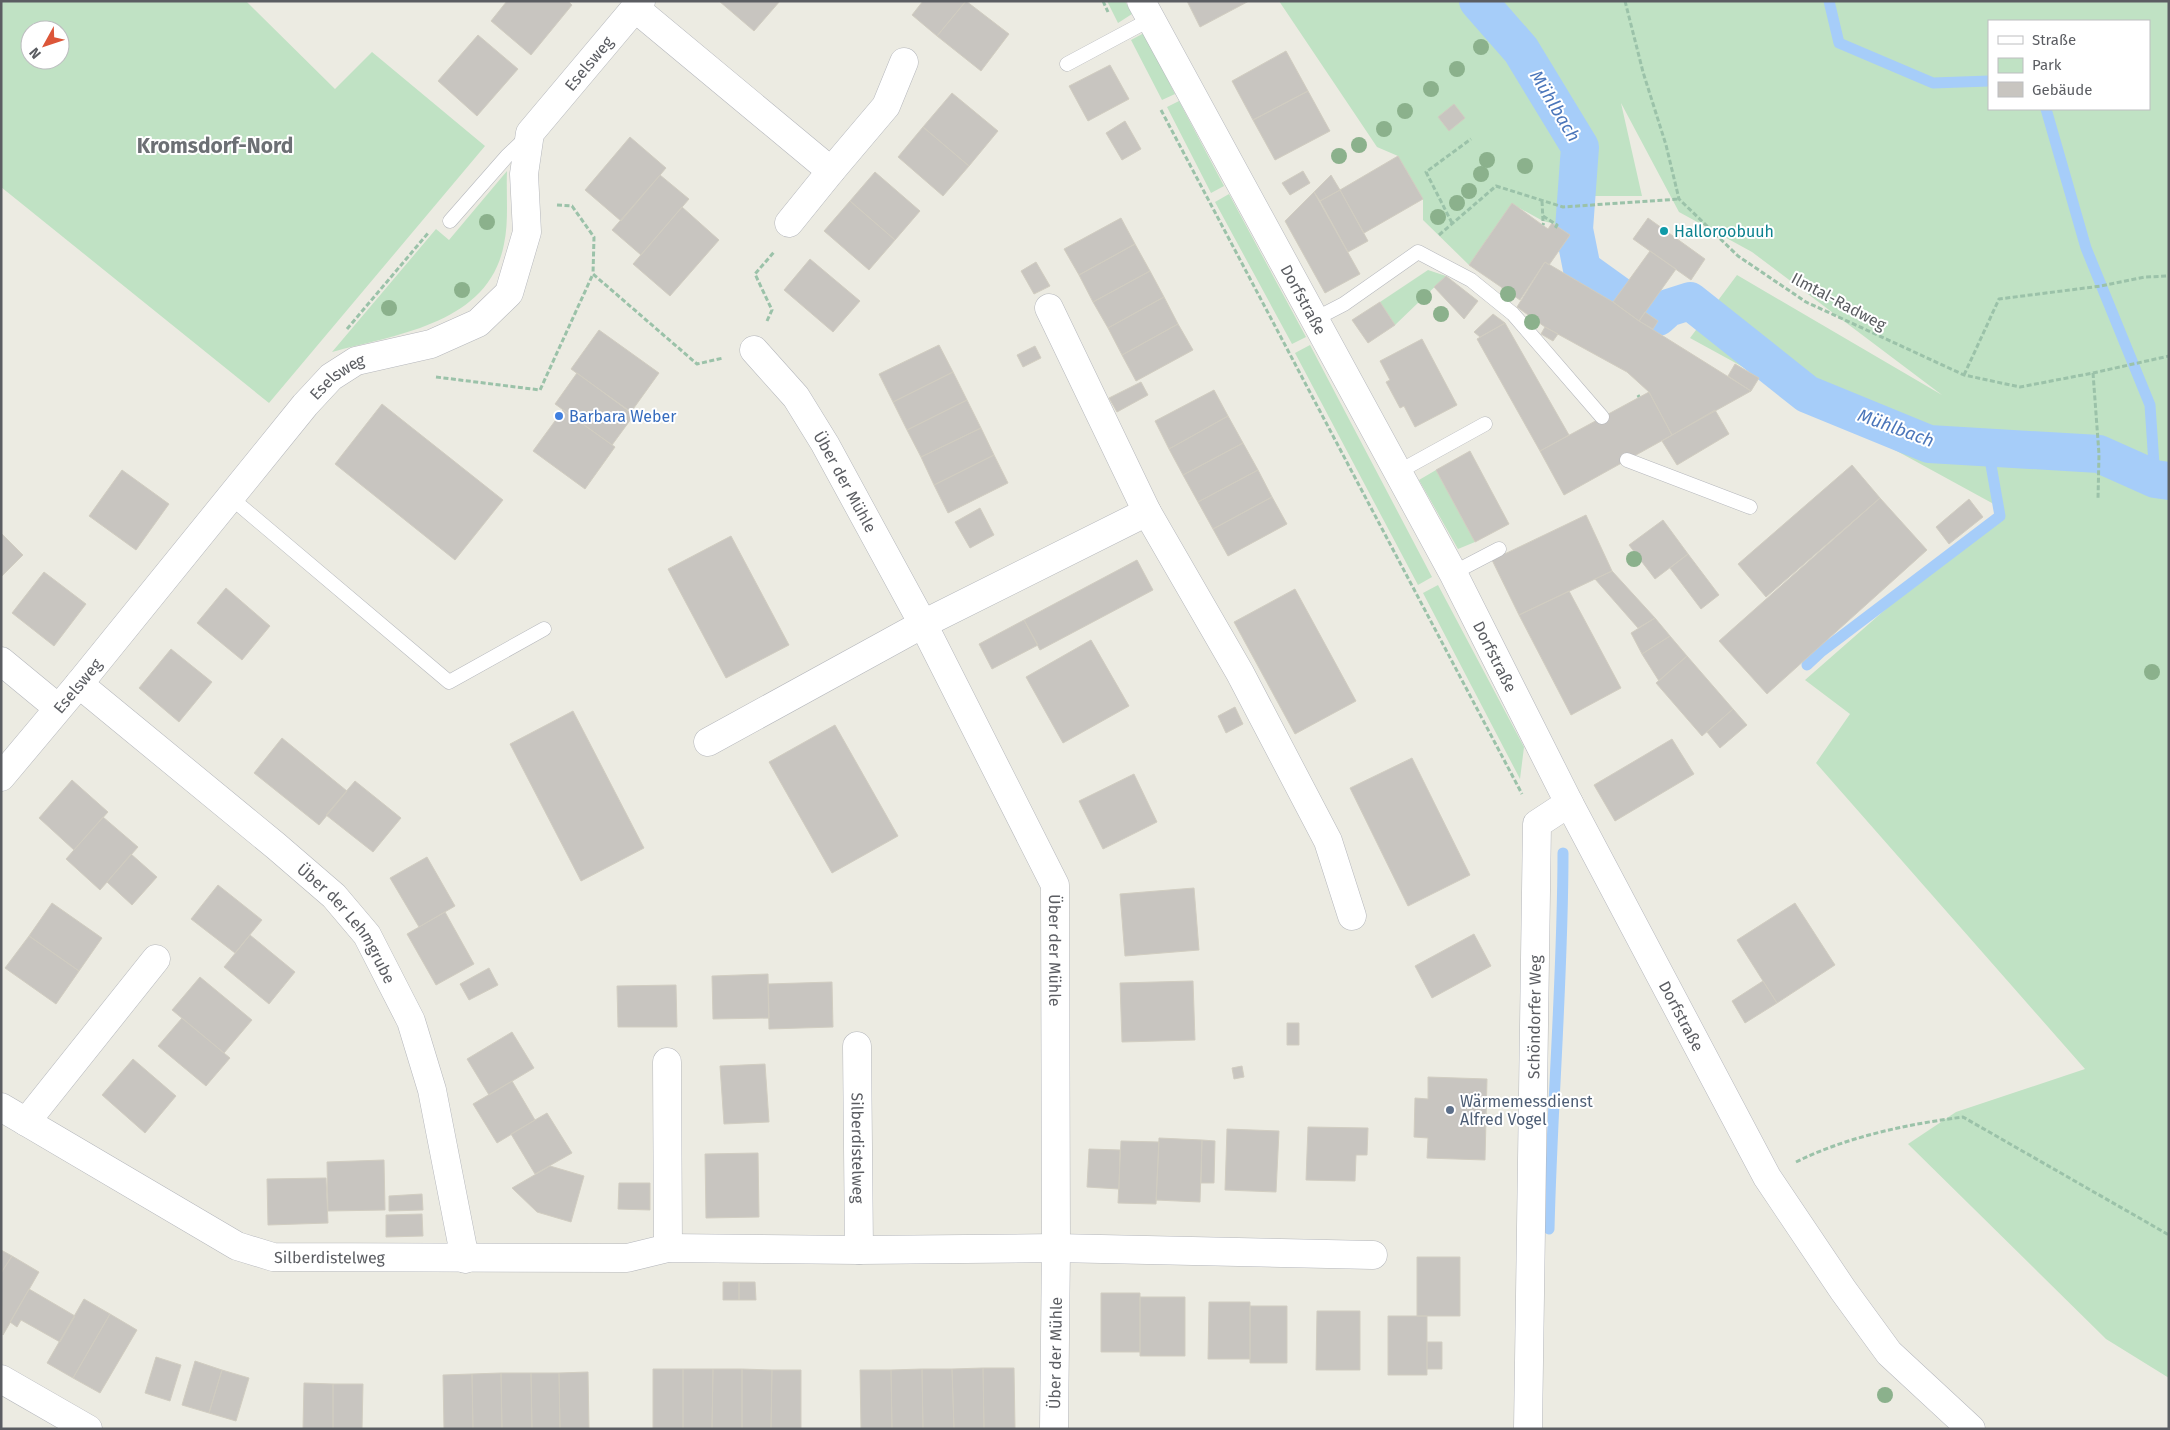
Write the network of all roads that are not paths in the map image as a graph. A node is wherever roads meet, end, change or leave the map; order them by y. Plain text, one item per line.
1 (630, 6) edge
2 (1146, 10) edge
3 (904, 62) dead end
4 (1067, 64) dead end
5 (530, 133) junction
6 (831, 171) junction
7 (450, 221) road end
8 (789, 223) road end
9 (1049, 308) dead end
10 (1316, 319) junction
11 (754, 350) road end
12 (1602, 417) dead end
13 (1485, 424) dead end
14 (1627, 460) dead end
15 (1398, 472) junction
16 (230, 497) junction
17 (1750, 507) dead end
18 (1147, 512) junction
19 (1499, 549) dead end
20 (1453, 573) junction
21 (922, 624) junction
22 (544, 629) dead end
23 (1, 660) edge
24 (79, 684) junction
25 (58, 708) junction
26 (708, 742) dead end
27 (1, 777) edge
28 (1570, 803) junction
29 (1352, 916) dead end
30 (156, 959) dead end
31 (857, 1046) dead end
32 (666, 1062) dead end
33 (1, 1107) edge
34 (26, 1122) junction
35 (668, 1248) junction
36 (1056, 1248) junction
37 (859, 1250) junction
38 (1373, 1255) dead end
39 (465, 1259) junction
40 (1, 1379) edge
41 (88, 1429) edge
42 (1054, 1429) edge
43 (1528, 1429) edge
44 (1971, 1429) edge

1 - 5 street, Eselsweg
1 - 6 street, Eselsweg
2 - 4 lane, Dorfstraße
2 - 10 street, Dorfstraße
3 - 6 street
5 - 7 lane
5 - 16 street, Eselsweg
6 - 8 street
9 - 18 street
10 - 12 lane
10 - 15 street, Dorfstraße
11 - 21 street, Über der Mühle
13 - 15 lane
14 - 17 lane
15 - 20 street, Dorfstraße
16 - 22 lane
16 - 24 street, Eselsweg
18 - 21 street
18 - 29 street
19 - 20 lane
20 - 28 street, Dorfstraße
21 - 26 street
21 - 36 street, Über der Mühle
23 - 25 street
24 - 25 street, Eselsweg
24 - 39 street, Über der Lehmgrube
25 - 27 street, Eselsweg
28 - 43 street, Schöndorfer Weg
28 - 44 street, Dorfstraße
30 - 34 street
31 - 37 street, Silberdistelweg
32 - 35 street
33 - 34 street, Silberdistelweg
34 - 39 street, Silberdistelweg
35 - 37 street, Silberdistelweg
35 - 39 street, Silberdistelweg
36 - 37 street, Silberdistelweg
36 - 38 street
36 - 42 street, Über der Mühle
40 - 41 street

